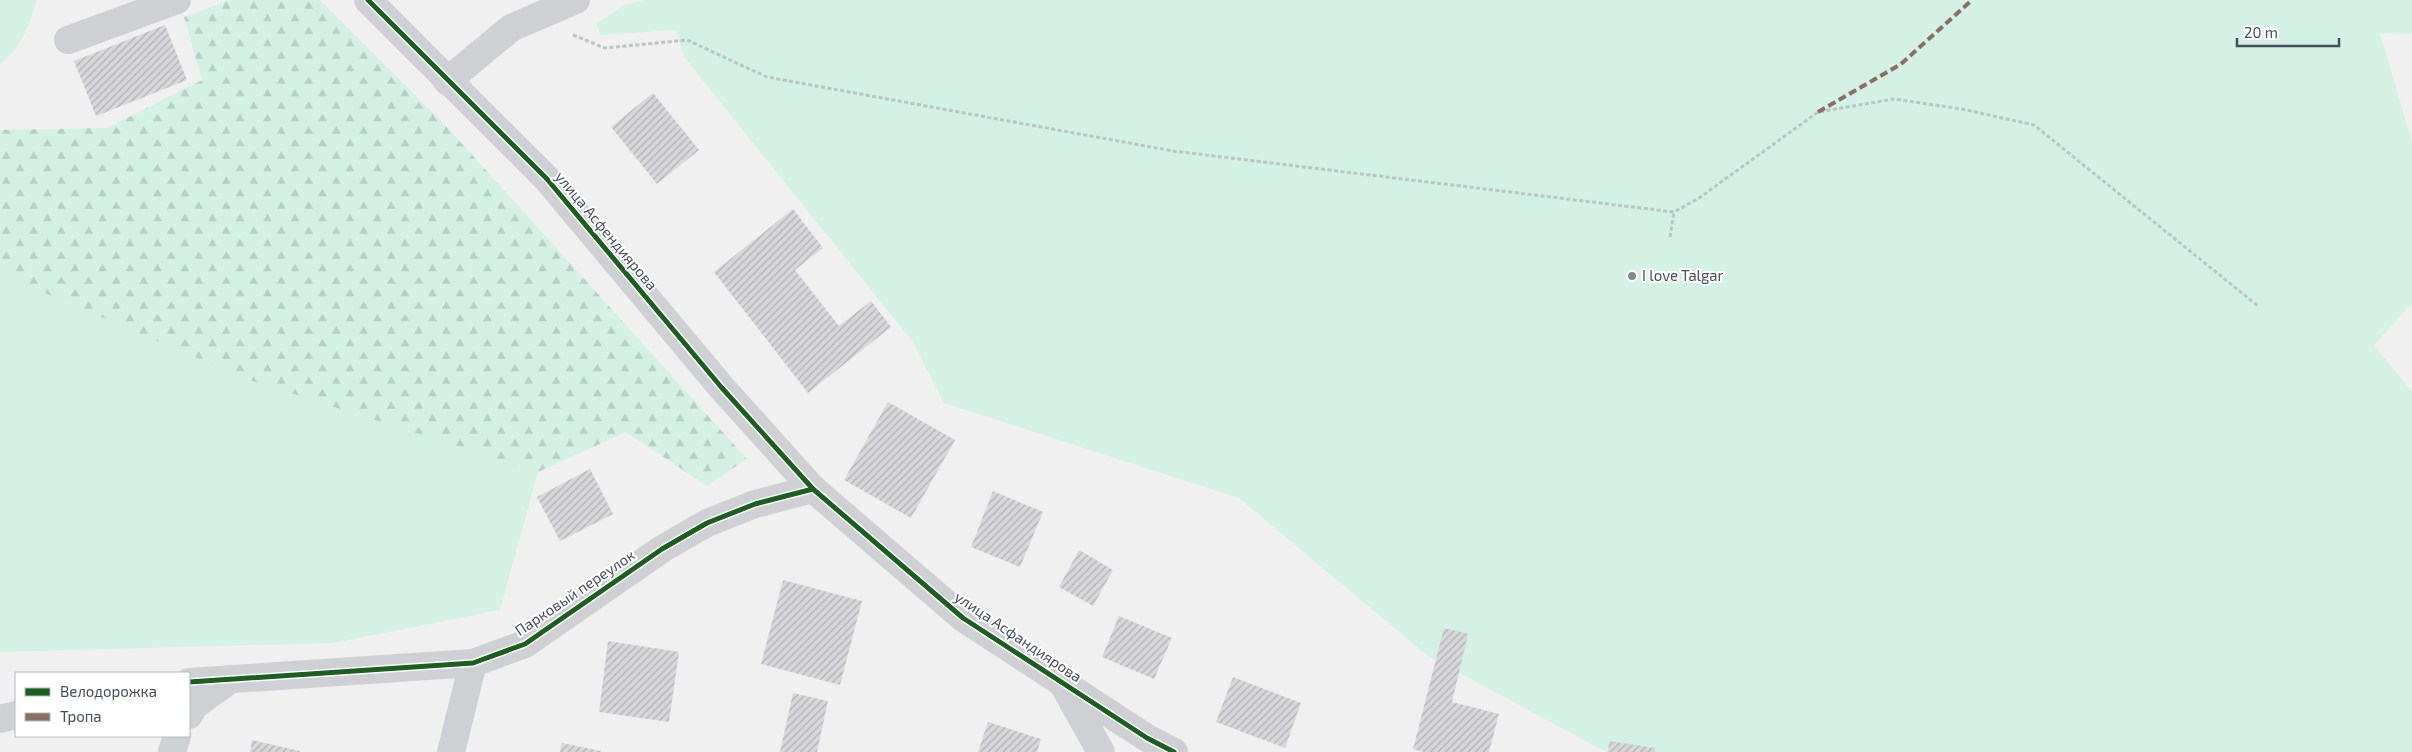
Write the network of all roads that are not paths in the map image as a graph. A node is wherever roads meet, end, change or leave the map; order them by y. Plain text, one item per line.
1 (178, 0) edge
2 (368, 0) edge
3 (576, 0) edge
4 (68, 40) dead end
5 (447, 80) junction
6 (813, 489) junction
7 (473, 663) junction
8 (231, 679) junction
9 (190, 682) edge
10 (1062, 683) junction
11 (190, 713) edge
12 (15, 716) edge
13 (0, 719) edge
14 (177, 737) edge
15 (1093, 746) edge
16 (172, 752) edge
17 (451, 752) edge
18 (1174, 752) edge

1 - 4 street
2 - 5 street, улица Асфендиярова
3 - 5 street
5 - 6 street, улица Асфендиярова
6 - 7 street, Парковый переулок
6 - 10 street, улица Асфандиярова
7 - 8 street, Парковый переулок
7 - 17 street
8 - 9 street, Парковый переулок
8 - 11 street
10 - 15 street
10 - 18 street, улица Асфандиярова
12 - 13 street
14 - 16 street

